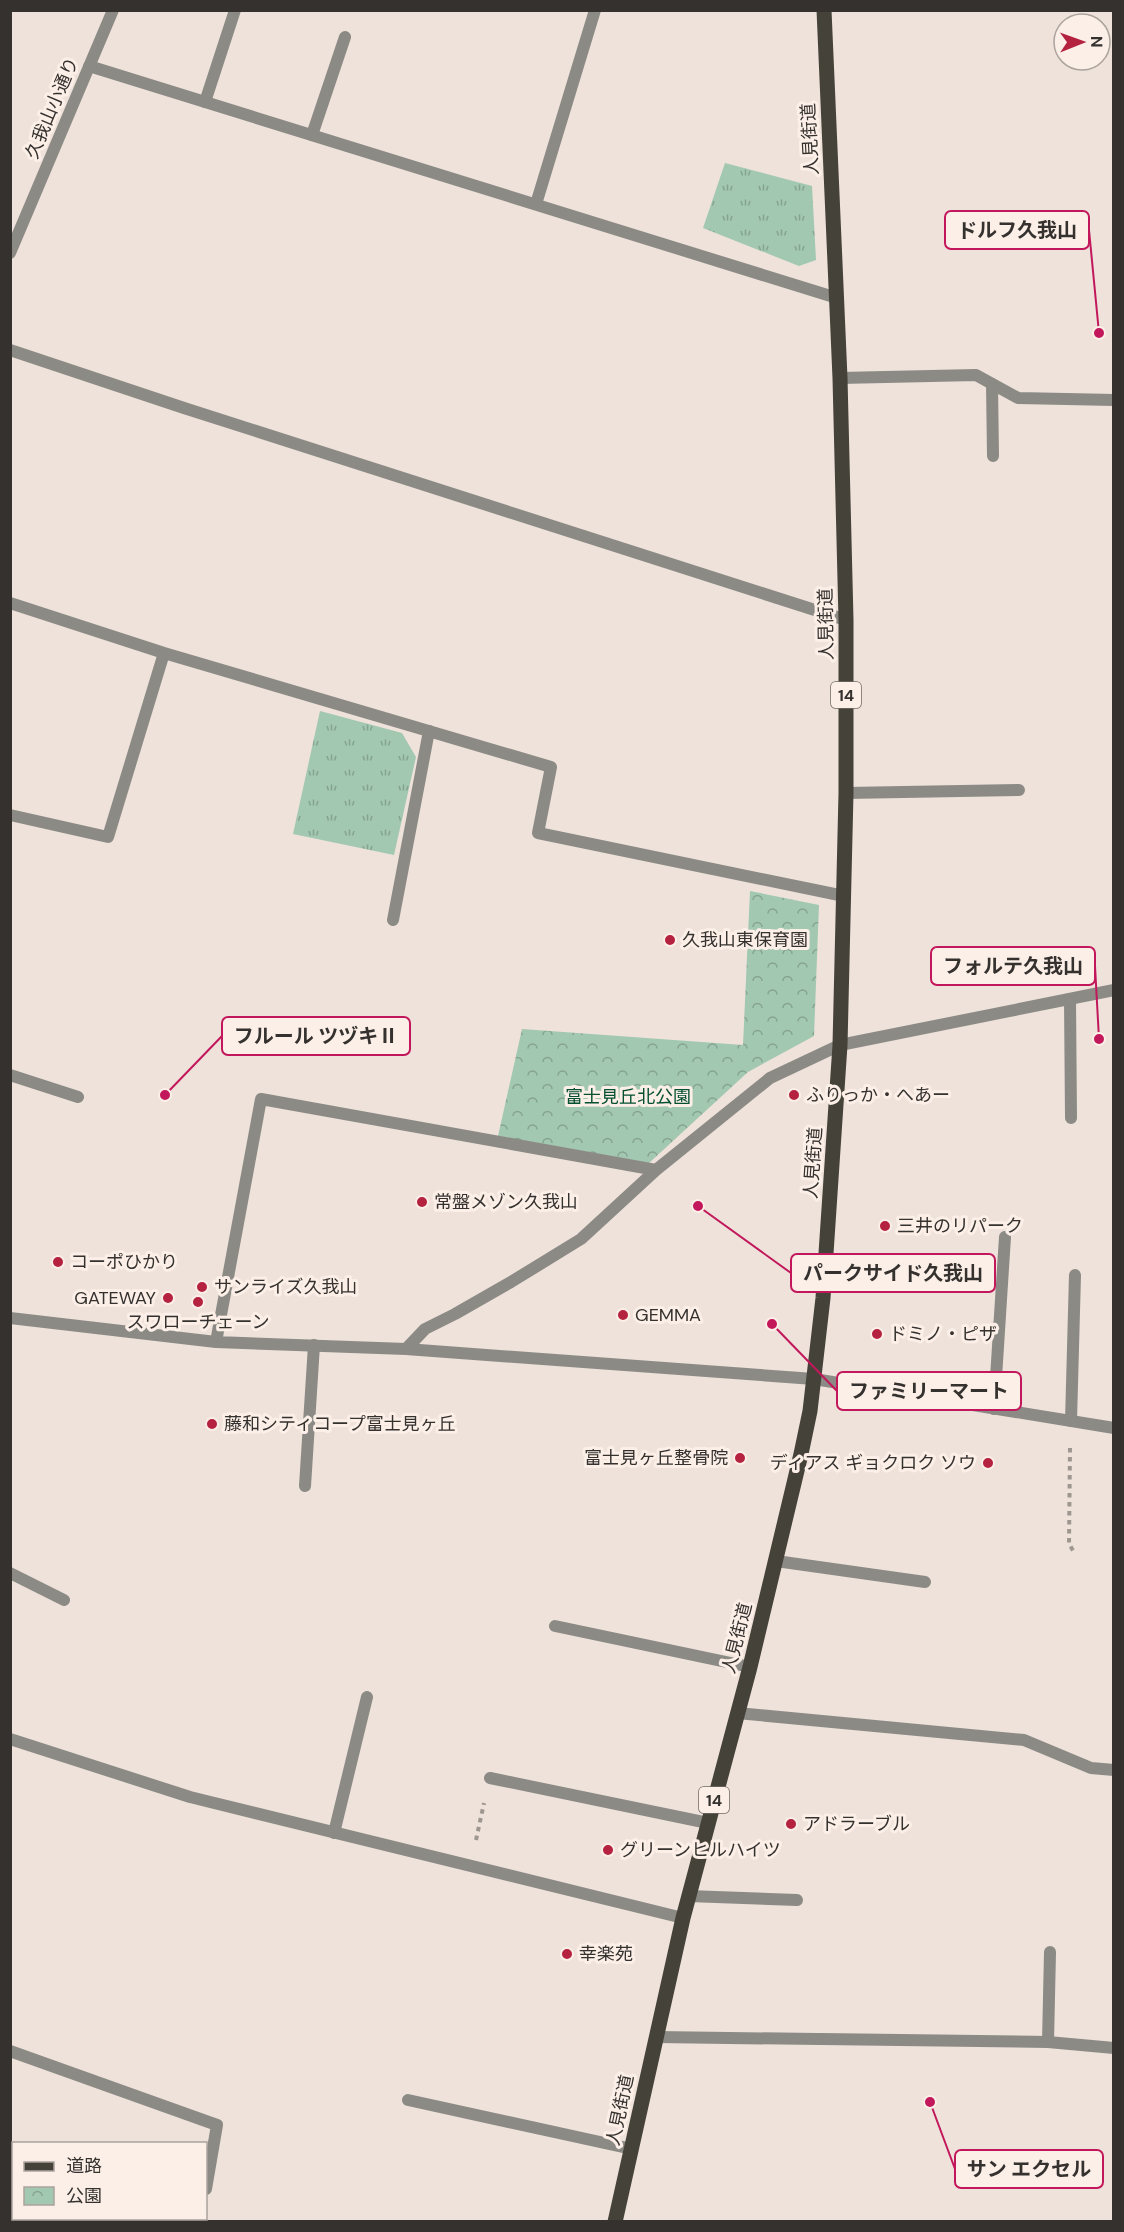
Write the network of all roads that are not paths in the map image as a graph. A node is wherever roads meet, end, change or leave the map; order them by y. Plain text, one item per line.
1 (113, 10) edge
2 (235, 10) edge
3 (595, 10) edge
4 (824, 10) edge
5 (345, 37) dead end
6 (89, 66) junction
7 (205, 102) junction
8 (312, 135) junction
9 (536, 204) junction
10 (15, 226) edge
11 (10, 253) edge
12 (837, 298) junction
13 (10, 350) edge
14 (840, 378) junction
15 (992, 384) junction
16 (1113, 400) edge
17 (993, 456) dead end
18 (10, 603) edge
19 (846, 620) junction
20 (164, 653) junction
21 (429, 731) junction
22 (1019, 790) dead end
23 (846, 793) junction
24 (10, 815) edge
25 (844, 896) junction
26 (393, 920) dead end
27 (1113, 990) edge
28 (1070, 999) junction
29 (840, 1045) junction
30 (10, 1075) edge
31 (78, 1097) dead end
32 (1071, 1118) dead end
33 (656, 1170) junction
34 (1005, 1237) dead end
35 (1075, 1275) dead end
36 (13, 1319) edge
37 (10, 1331) edge
38 (216, 1342) junction
39 (314, 1345) junction
40 (406, 1349) junction
41 (814, 1379) junction
42 (994, 1409) junction
43 (1071, 1421) junction
44 (1113, 1428) edge
45 (305, 1486) dead end
46 (776, 1561) junction
47 (10, 1573) edge
48 (925, 1582) dead end
49 (64, 1600) dead end
50 (555, 1626) dead end
51 (750, 1667) junction
52 (367, 1697) dead end
53 (737, 1713) junction
54 (10, 1739) edge
55 (1113, 1770) edge
56 (490, 1778) road end
57 (708, 1823) junction
58 (334, 1833) junction
59 (688, 1896) junction
60 (797, 1900) dead end
61 (683, 1918) junction
62 (1050, 1952) dead end
63 (656, 2037) junction
64 (1048, 2042) junction
65 (1113, 2048) edge
66 (10, 2051) edge
67 (408, 2100) dead end
68 (632, 2150) junction
69 (207, 2184) edge
70 (615, 2222) edge

1 - 6 street, 久我山小通り
2 - 7 street
3 - 9 street
4 - 12 main road, 人見街道 / 14
5 - 8 street
6 - 7 street
6 - 10 street, 久我山小通り
7 - 8 street
8 - 9 street
9 - 12 street
10 - 11 street, 久我山小通り
12 - 14 main road, 人見街道 / 14
13 - 19 street
14 - 15 street
14 - 19 main road, 人見街道 / 14
15 - 16 street
15 - 17 street
18 - 20 street
19 - 23 main road, 人見街道 / 14
20 - 21 street
20 - 24 street
21 - 25 street
21 - 26 street
22 - 23 street
23 - 25 main road, 人見街道 / 14
25 - 29 main road, 人見街道 / 14
27 - 28 street
28 - 29 street
28 - 32 street
29 - 33 street
29 - 41 main road, 人見街道 / 14
30 - 31 street
33 - 38 street
33 - 40 street
34 - 42 street
35 - 43 street
36 - 37 street
36 - 38 street
38 - 39 street
39 - 40 street
39 - 45 street
40 - 41 street
41 - 42 street
41 - 46 main road, 人見街道 / 14
42 - 43 street
43 - 44 street
46 - 48 street
46 - 51 main road, 人見街道 / 14
47 - 49 street
50 - 51 street
51 - 53 main road, 人見街道 / 14
52 - 58 street
53 - 55 street
53 - 57 main road, 人見街道 / 14
54 - 58 street
56 - 57 street
57 - 59 main road, 人見街道 / 14
58 - 61 street
59 - 60 street
59 - 61 main road, 人見街道 / 14
61 - 63 main road, 人見街道 / 14
62 - 64 street
63 - 64 street
63 - 68 main road, 人見街道 / 14
64 - 65 street
66 - 69 street
67 - 68 street
68 - 70 main road, 人見街道 / 14

